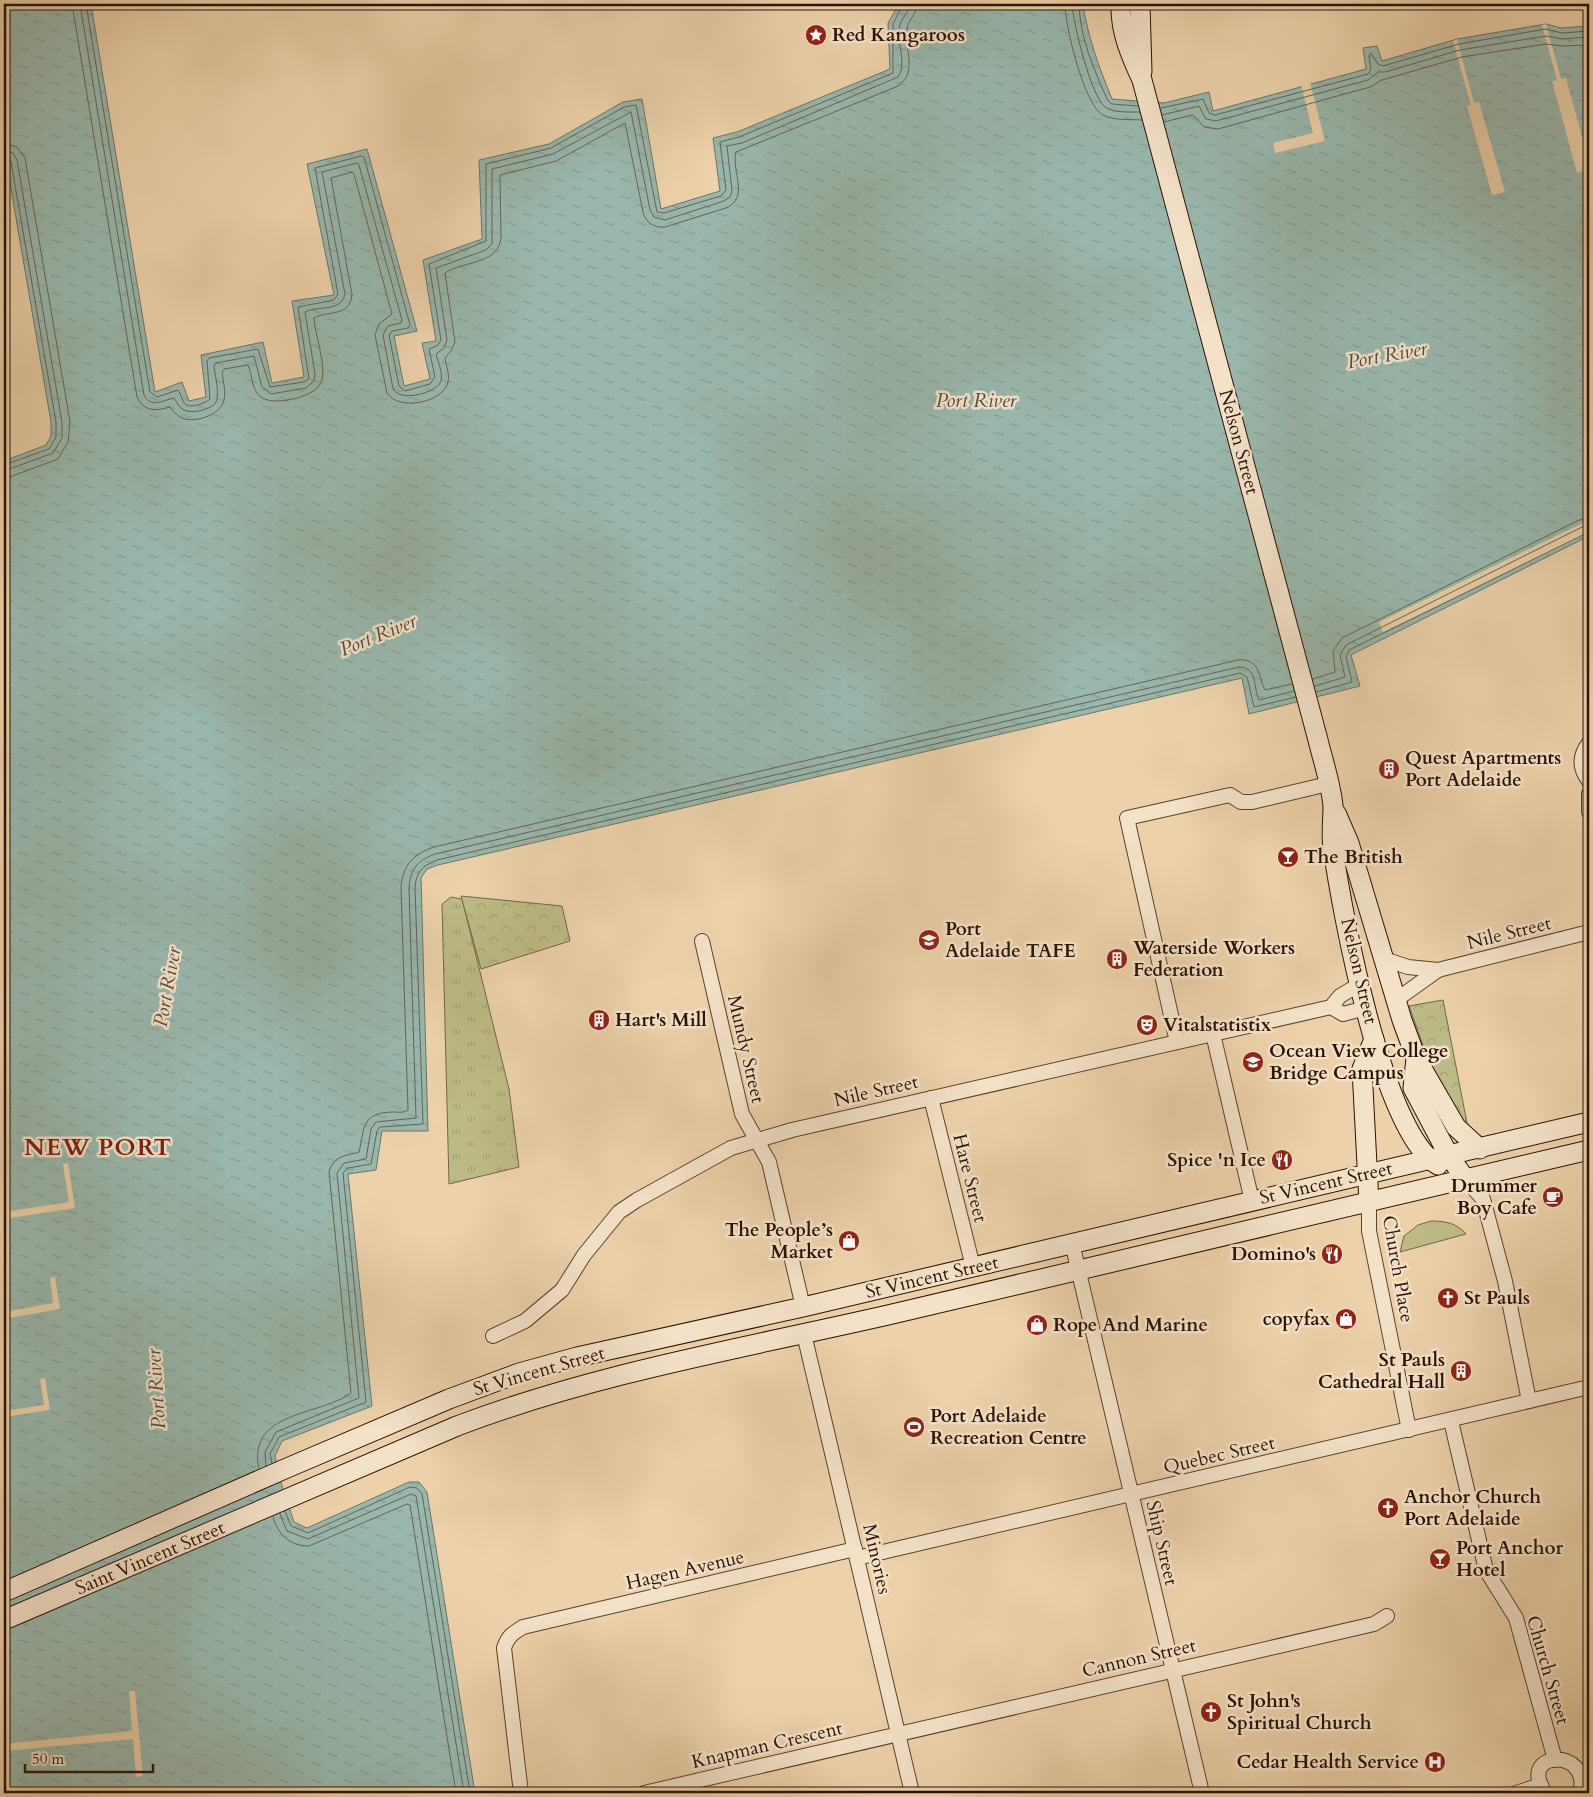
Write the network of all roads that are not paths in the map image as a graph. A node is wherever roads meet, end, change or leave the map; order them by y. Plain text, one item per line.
1 (1121, 4) edge
2 (1140, 4) edge
3 (1142, 80) junction
4 (1589, 743) edge
5 (1589, 781) edge
6 (1328, 784) junction
7 (1589, 794) edge
8 (1333, 805) junction
9 (1589, 812) edge
10 (1589, 932) edge
11 (702, 941) dead end
12 (1384, 959) junction
13 (1438, 970) junction
14 (1360, 984) junction
15 (1396, 1000) junction
16 (1332, 1007) junction
17 (1366, 1008) junction
18 (1213, 1034) junction
19 (1374, 1039) junction
20 (1177, 1042) junction
21 (1416, 1058) junction
22 (931, 1098) junction
23 (1589, 1122) edge
24 (756, 1140) junction
25 (1480, 1149) junction
26 (1589, 1150) edge
27 (1448, 1156) junction
28 (1428, 1160) junction
29 (1366, 1174) junction
30 (1466, 1180) junction
31 (1252, 1200) junction
32 (1369, 1203) junction
33 (1072, 1243) junction
34 (972, 1267) junction
35 (1080, 1271) junction
36 (803, 1307) junction
37 (804, 1334) junction
38 (493, 1336) dead end
39 (1589, 1387) edge
40 (1530, 1401) junction
41 (1451, 1420) junction
42 (1409, 1430) junction
43 (287, 1468) joint
44 (1132, 1495) junction
45 (296, 1497) joint
46 (856, 1553) junction
47 (4, 1592) edge
48 (1387, 1616) dead end
49 (4, 1620) edge
50 (1172, 1670) junction
51 (898, 1734) junction
52 (1555, 1760) junction
53 (1584, 1765) edge
54 (1584, 1788) edge
55 (1543, 1789) edge
56 (521, 1793) edge
57 (644, 1793) edge
58 (912, 1793) edge
59 (1202, 1793) edge
60 (1516, 1793) edge

1 - 3 main road, Nelson Street
2 - 3 main road, Nelson Street
3 - 6 main road, Nelson Street
4 - 5 street
6 - 8 main road, Nelson Street
6 - 20 street
7 - 9 street
8 - 12 main road, Nelson Street
8 - 14 main road, Nelson Street
10 - 13 street, Nile Street
11 - 24 street, Mundy Street
12 - 13 street, Nile Street
12 - 15 main road, Nelson Street
13 - 15 street, Nile Street
14 - 16 street
14 - 17 main road, Nelson Street
15 - 21 main road, Nelson Street
16 - 17 street, Nile Street
16 - 18 street, Nile Street
17 - 19 main road, Nelson Street
18 - 20 street, Nile Street
18 - 31 street
19 - 28 main road, Nelson Street
19 - 29 main road
20 - 22 street, Nile Street
21 - 25 main road
21 - 27 main road, Nelson Street
22 - 24 street, Nile Street
22 - 34 street, Hare Street
23 - 25 main road, St Vincent Street
24 - 36 street, Mundy Street
24 - 38 street, Nile Street
25 - 27 main road, St Vincent Street
26 - 30 main road, St Vincent Street
27 - 28 main road, St Vincent Street
27 - 30 main road, Nelson Street
28 - 29 main road, St Vincent Street
28 - 30 main road
29 - 31 main road, St Vincent Street
29 - 32 main road
30 - 32 main road, St Vincent Street
30 - 40 street
31 - 33 main road, St Vincent Street
32 - 35 main road, St Vincent Street
32 - 42 street, Church Place
33 - 34 main road, St Vincent Street
33 - 35 street, Ship Street
34 - 36 main road, St Vincent Street
35 - 37 main road, St Vincent Street
35 - 44 street, Ship Street
36 - 37 main road
36 - 43 main road, St Vincent Street
37 - 45 main road, St Vincent Street
37 - 46 street, Minories
39 - 40 street, Quebec Street
40 - 41 street, Quebec Street
41 - 42 street, Quebec Street
41 - 52 street, Church Street
42 - 44 street, Quebec Street
43 - 47 main road, Saint Vincent Street
44 - 46 street, Quebec Street
44 - 50 street, Ship Street
45 - 49 main road, Saint Vincent Street
46 - 51 street, Minories
46 - 56 street, Hagen Avenue
48 - 50 street, Cannon Street
50 - 51 street, Cannon Street
50 - 59 street, Ship Street
51 - 57 street, Knapman Crescent
51 - 58 street, Minories
52 - 53 street
52 - 55 street
53 - 54 street
55 - 60 street

